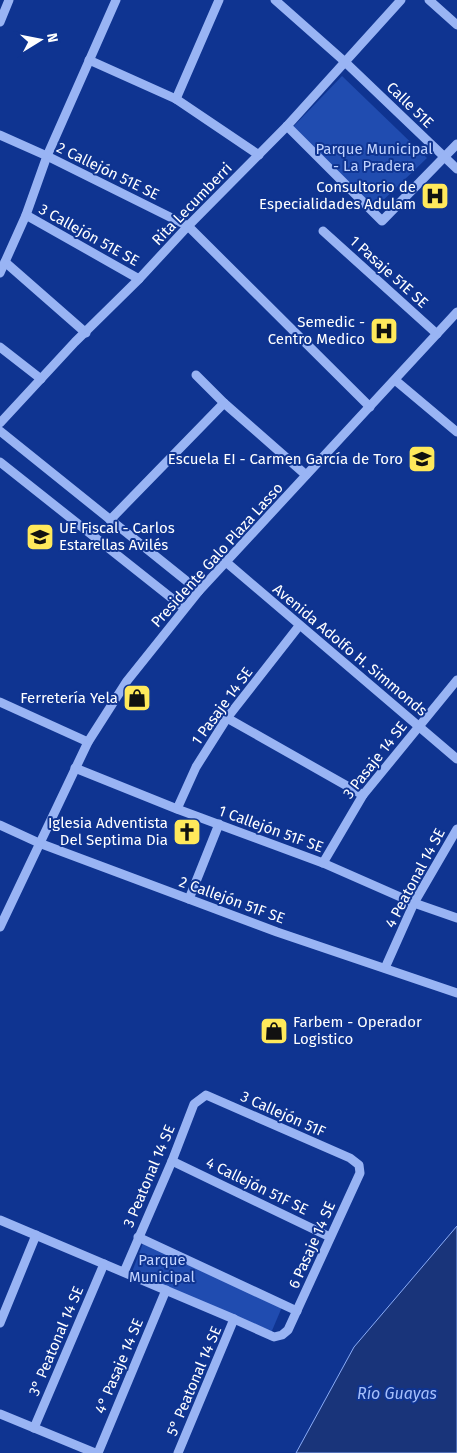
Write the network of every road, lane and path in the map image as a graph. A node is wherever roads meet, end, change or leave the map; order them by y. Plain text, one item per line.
1 (9, 0) edge
2 (116, 0) edge
3 (219, 0) edge
4 (275, 0) edge
5 (400, 0) edge
6 (429, 0) edge
7 (0, 22) edge
8 (457, 25) edge
9 (89, 60) junction
10 (344, 61) junction
11 (176, 99) junction
12 (287, 126) junction
13 (0, 135) edge
14 (457, 144) edge
15 (259, 155) junction
16 (47, 156) junction
17 (444, 157) junction
18 (457, 169) edge
19 (26, 215) junction
20 (188, 226) junction
21 (323, 231) dead end
22 (5, 262) junction
23 (0, 273) edge
24 (139, 279) junction
25 (457, 312) edge
26 (86, 333) junction
27 (437, 334) junction
28 (0, 347) edge
29 (196, 375) dead end
30 (41, 379) junction
31 (396, 380) junction
32 (224, 403) junction
33 (370, 407) junction
34 (0, 423) edge
35 (0, 430) edge
36 (457, 432) edge
37 (0, 462) edge
38 (306, 475) junction
39 (110, 520) junction
40 (226, 562) junction
41 (199, 591) junction
42 (184, 608) junction
43 (299, 626) junction
44 (457, 680) edge
45 (0, 702) edge
46 (227, 718) junction
47 (418, 726) junction
48 (88, 742) junction
49 (457, 758) edge
50 (75, 768) junction
51 (362, 794) junction
52 (177, 809) junction
53 (219, 824) junction
54 (0, 825) edge
55 (457, 829) edge
56 (39, 842) junction
57 (323, 863) junction
58 (189, 899) junction
59 (414, 903) junction
60 (457, 918) edge
61 (0, 927) edge
62 (385, 968) junction
63 (457, 993) edge
64 (206, 1095) joint
65 (350, 1158) joint
66 (172, 1161) junction
67 (0, 1220) edge
68 (36, 1235) junction
69 (330, 1236) junction
70 (138, 1237) junction
71 (104, 1264) junction
72 (124, 1272) junction
73 (166, 1290) junction
74 (297, 1311) junction
75 (234, 1319) junction
76 (0, 1323) edge
77 (0, 1414) edge
78 (34, 1428) junction
79 (96, 1453) edge
80 (178, 1453) edge

1 - 7 street
2 - 9 street
3 - 11 street
4 - 10 street, Calle 51E
5 - 10 street, Rita Lecumberri
6 - 8 street
9 - 11 street
9 - 16 street
10 - 12 street, Rita Lecumberri
10 - 17 street, Calle 51E
11 - 15 street
12 - 15 street, Rita Lecumberri
12 - 17 street
13 - 16 street, 2 Callejón 51E SE
14 - 17 street
15 - 20 street, Rita Lecumberri
16 - 19 street
16 - 20 street, 2 Callejón 51E SE
17 - 18 street, Calle 51E
19 - 22 street
19 - 24 street, 3 Callejón 51E SE
20 - 24 street, Rita Lecumberri
20 - 33 street, 2 Callejón 51E SE
21 - 27 street, 1 Pasaje 51E SE
22 - 23 street
22 - 26 street
24 - 26 street, Rita Lecumberri
25 - 27 street, Presidente Galo Plaza Lasso
26 - 30 street, Rita Lecumberri
27 - 31 street, Presidente Galo Plaza Lasso
28 - 30 street
29 - 32 street
30 - 34 street, Rita Lecumberri
31 - 33 street, Presidente Galo Plaza Lasso
31 - 36 street
32 - 38 street
32 - 39 street
33 - 38 street, Presidente Galo Plaza Lasso
35 - 39 street
37 - 42 street
38 - 40 street, Presidente Galo Plaza Lasso
39 - 41 street
40 - 41 street, Presidente Galo Plaza Lasso
40 - 43 street, Avenida Adolfo H. Simmonds
41 - 42 street, Presidente Galo Plaza Lasso
42 - 48 street, Presidente Galo Plaza Lasso
43 - 46 street, 1 Pasaje 14 SE
43 - 47 street, Avenida Adolfo H. Simmonds
44 - 47 street, 3 Pasaje 14 SE
45 - 48 street
46 - 51 street
46 - 52 street, 1 Pasaje 14 SE
47 - 49 street, Avenida Adolfo H. Simmonds
47 - 51 street, 3 Pasaje 14 SE
48 - 50 street, Presidente Galo Plaza Lasso
50 - 52 street, 1 Callejón 51F SE
50 - 56 street, Presidente Galo Plaza Lasso
51 - 57 street, 3 Pasaje 14 SE
52 - 53 street, 1 Callejón 51F SE
53 - 57 street, 1 Callejón 51F SE
53 - 58 street
54 - 56 street, 2 Callejón 51F SE
55 - 59 street, 4 Peatonal 14 SE
56 - 58 street, 2 Callejón 51F SE
56 - 61 street, Presidente Galo Plaza Lasso
57 - 59 street, 1 Callejón 51F SE
58 - 62 street, 2 Callejón 51F SE
59 - 60 street, 1 Callejón 51F SE
59 - 62 street, 4 Peatonal 14 SE
62 - 63 street, 2 Callejón 51F SE
64 - 65 street, 3 Callejón 51F
64 - 66 street, 3 Peatonal 14 SE
65 - 69 street, 6 Pasaje 14 SE
66 - 69 street, 4 Callejón 51F SE
66 - 70 street, 3 Peatonal 14 SE
67 - 68 street
68 - 71 street
68 - 76 street
69 - 74 street, 6 Pasaje 14 SE
70 - 72 street, 3 Peatonal 14 SE
70 - 74 street
71 - 72 street
71 - 78 street, 3° Peatonal 14 SE
72 - 73 street
73 - 75 street
73 - 79 street, 4° Pasaje 14 SE
74 - 75 street, 6 Pasaje 14 SE
75 - 80 street, 5° Peatonal 14 SE
77 - 78 street
78 - 79 street

